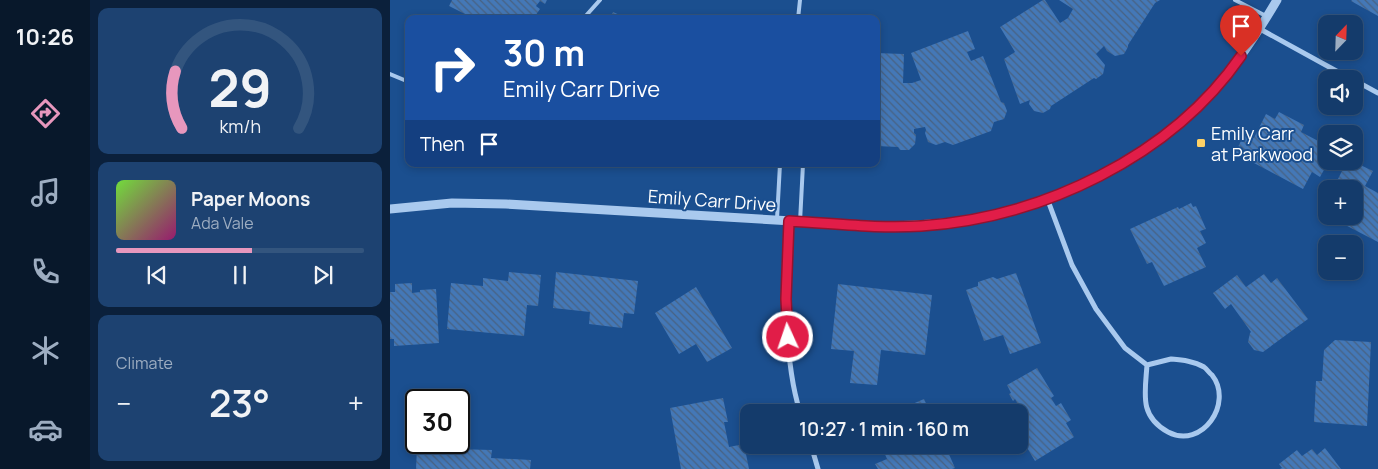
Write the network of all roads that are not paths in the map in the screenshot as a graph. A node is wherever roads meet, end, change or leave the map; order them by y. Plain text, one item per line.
1 (600, 0) edge
2 (800, 0) edge
3 (1235, 0) edge
4 (1277, 0) edge
5 (586, 15) edge
6 (799, 15) edge
7 (1267, 16) junction
8 (1260, 29) junction
9 (1335, 70) edge
10 (390, 74) edge
11 (405, 80) edge
12 (1363, 85) edge
13 (1378, 93) edge
14 (780, 167) edge
15 (804, 167) edge
16 (1047, 198) junction
17 (390, 209) edge
18 (777, 220) junction
19 (789, 221) junction
20 (800, 222) junction
21 (1147, 365) junction
22 (798, 404) edge
23 (814, 454) edge
24 (818, 469) edge

1 - 5 lane
2 - 6 lane
3 - 7 lane
4 - 7 street, Emily Carr Drive
7 - 8 street, Emily Carr Drive
8 - 9 street
8 - 16 street, Emily Carr Drive
10 - 11 lane
12 - 13 street
14 - 18 lane
15 - 20 lane
16 - 20 street, Emily Carr Drive
16 - 21 street
17 - 18 street, Emily Carr Drive
18 - 19 street, Emily Carr Drive
19 - 20 street, Emily Carr Drive
19 - 22 street
21 - 21 street
23 - 24 street

